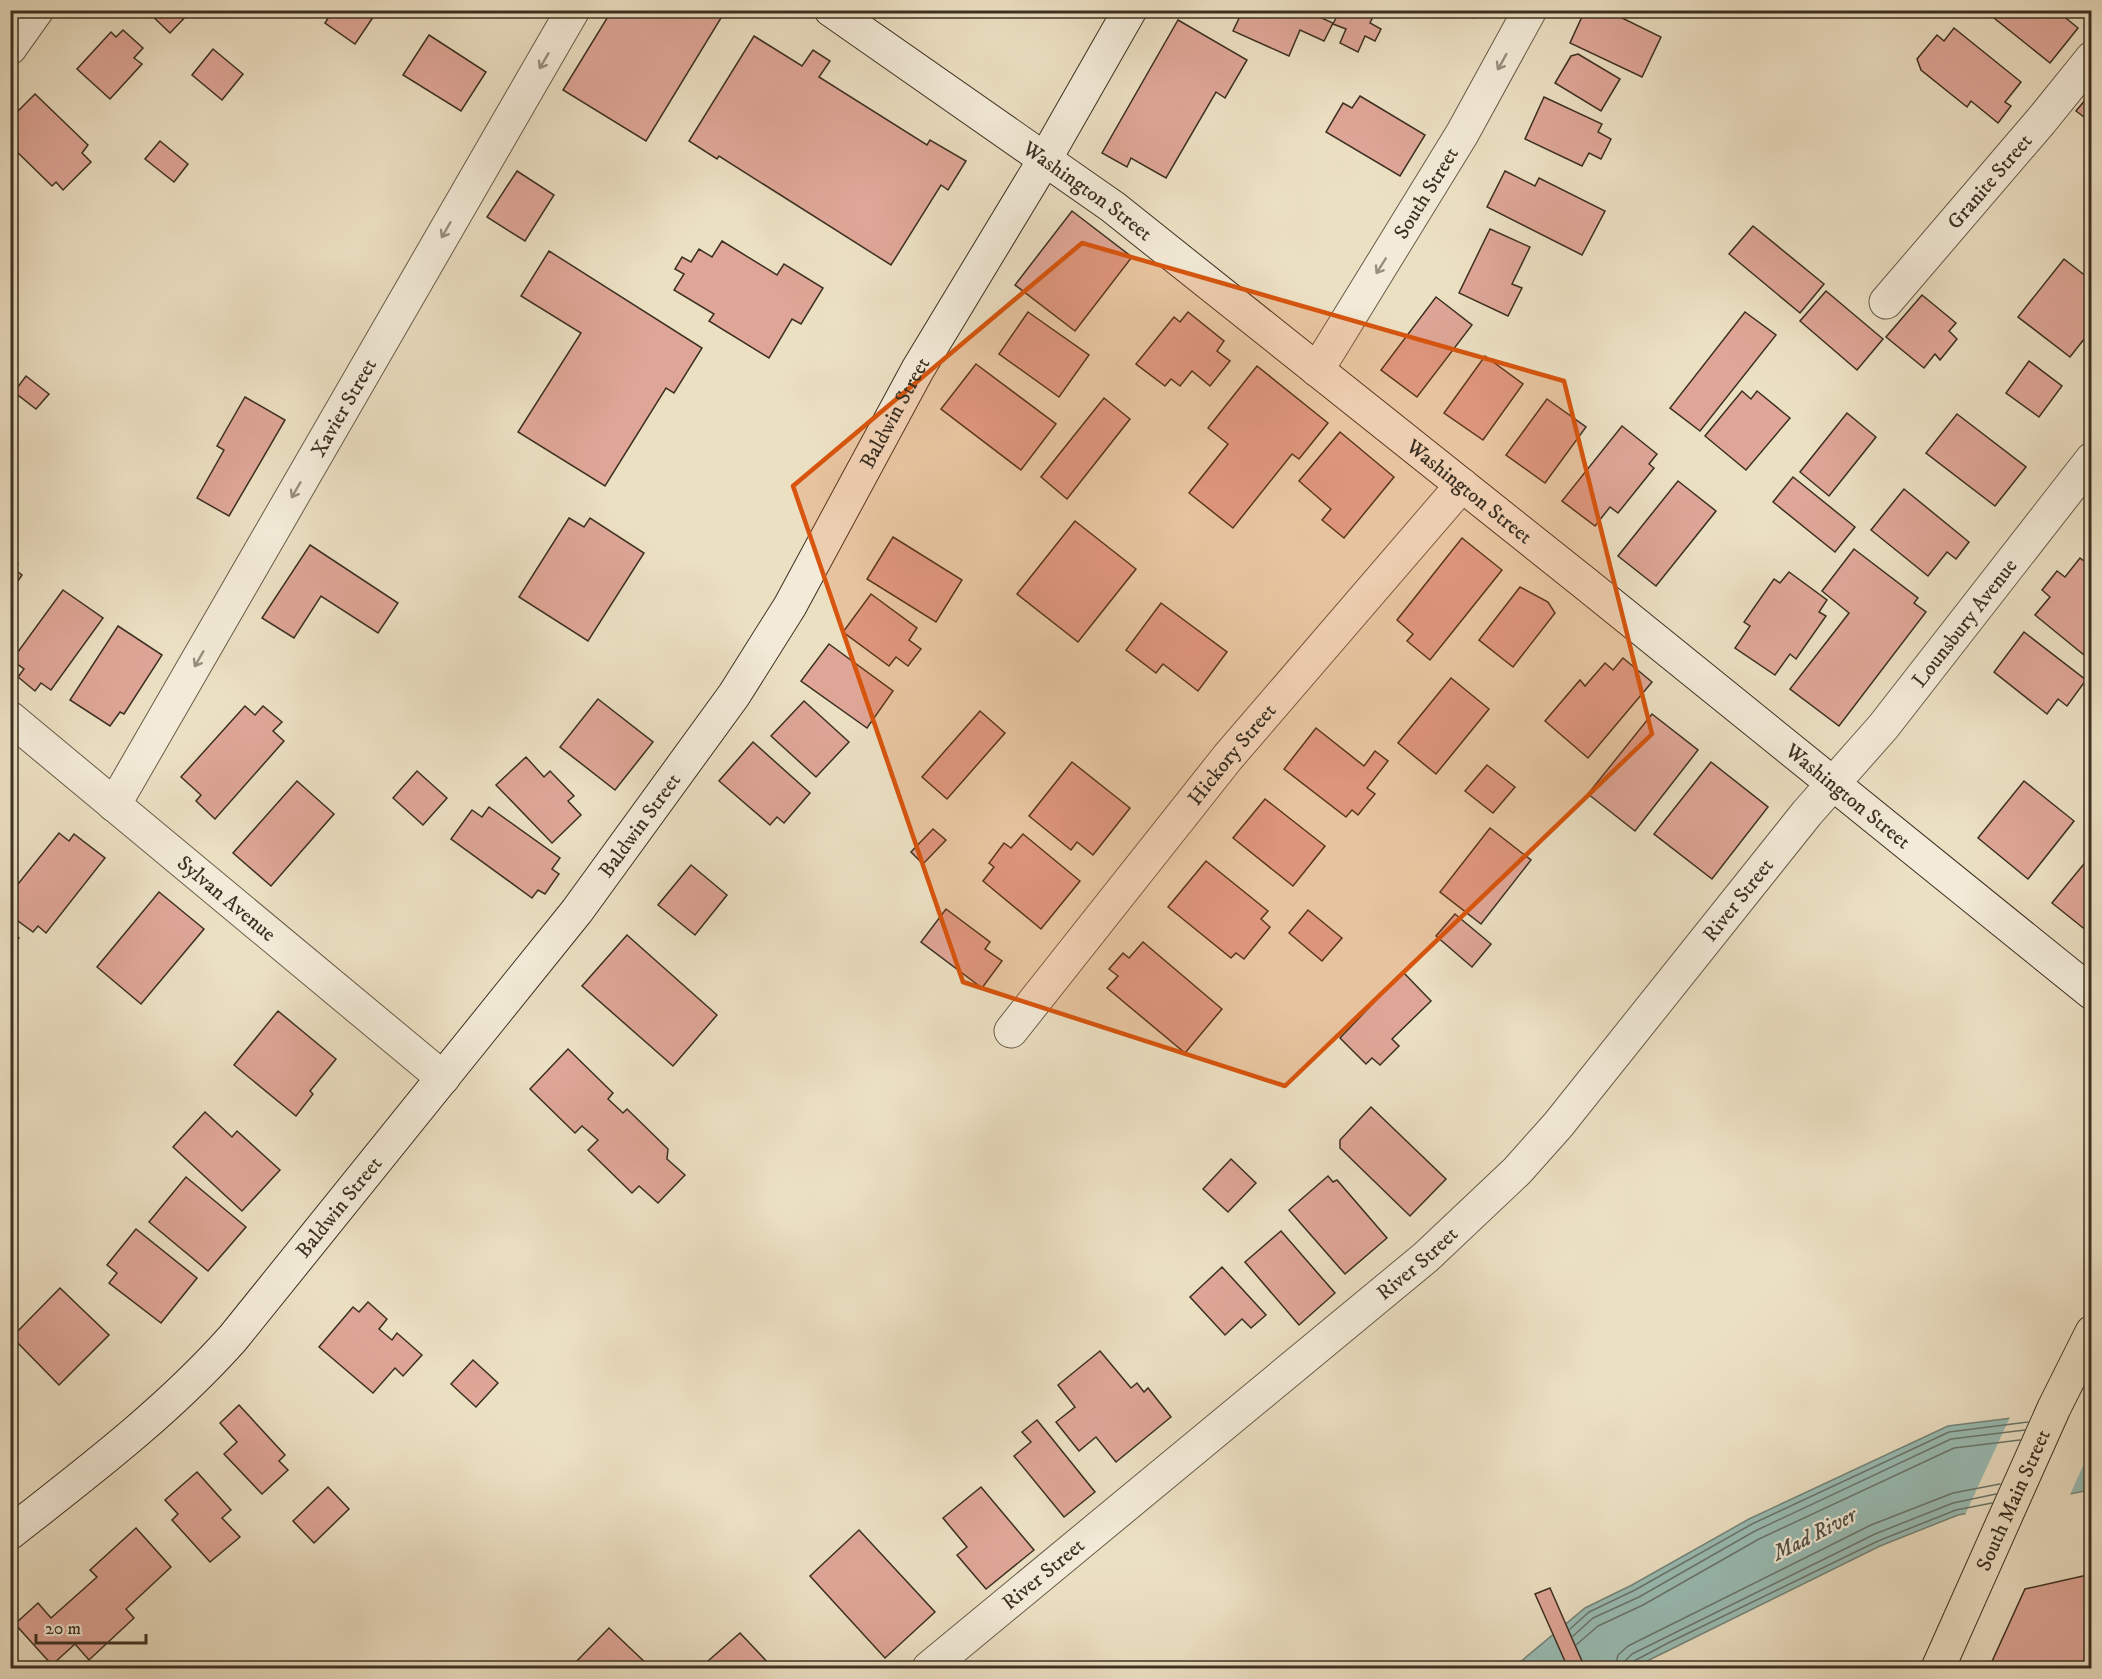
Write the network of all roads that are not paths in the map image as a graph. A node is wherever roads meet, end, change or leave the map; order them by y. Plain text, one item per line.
1 (37, 10) edge
2 (573, 10) edge
3 (831, 10) edge
4 (1130, 10) edge
5 (1530, 10) edge
6 (10, 48) edge
7 (2091, 58) edge
8 (1045, 159) junction
9 (1886, 302) dead end
10 (1317, 370) junction
11 (2091, 459) edge
12 (1461, 485) junction
13 (10, 718) edge
14 (1833, 784) junction
15 (114, 805) junction
16 (2091, 993) edge
17 (1011, 1031) dead end
18 (442, 1078) junction
19 (2091, 1332) edge
20 (10, 1533) edge
21 (929, 1668) edge
22 (1938, 1668) edge

1 - 6 street
2 -> 15 street, Xavier Street
3 - 8 street, Washington Street
4 - 8 street, Baldwin Street
5 -> 10 street, South Street
7 - 9 street, Granite Street
8 - 10 street, Washington Street
8 - 18 street, Baldwin Street
10 - 12 street, Washington Street
11 - 14 street, Lounsbury Avenue
12 - 14 street, Washington Street
12 - 17 street, Hickory Street
13 - 15 street, Sylvan Avenue
14 - 16 street, Washington Street
14 - 21 street, River Street
15 - 18 street, Sylvan Avenue
18 - 20 street, Baldwin Street
19 - 22 main road, South Main Street

